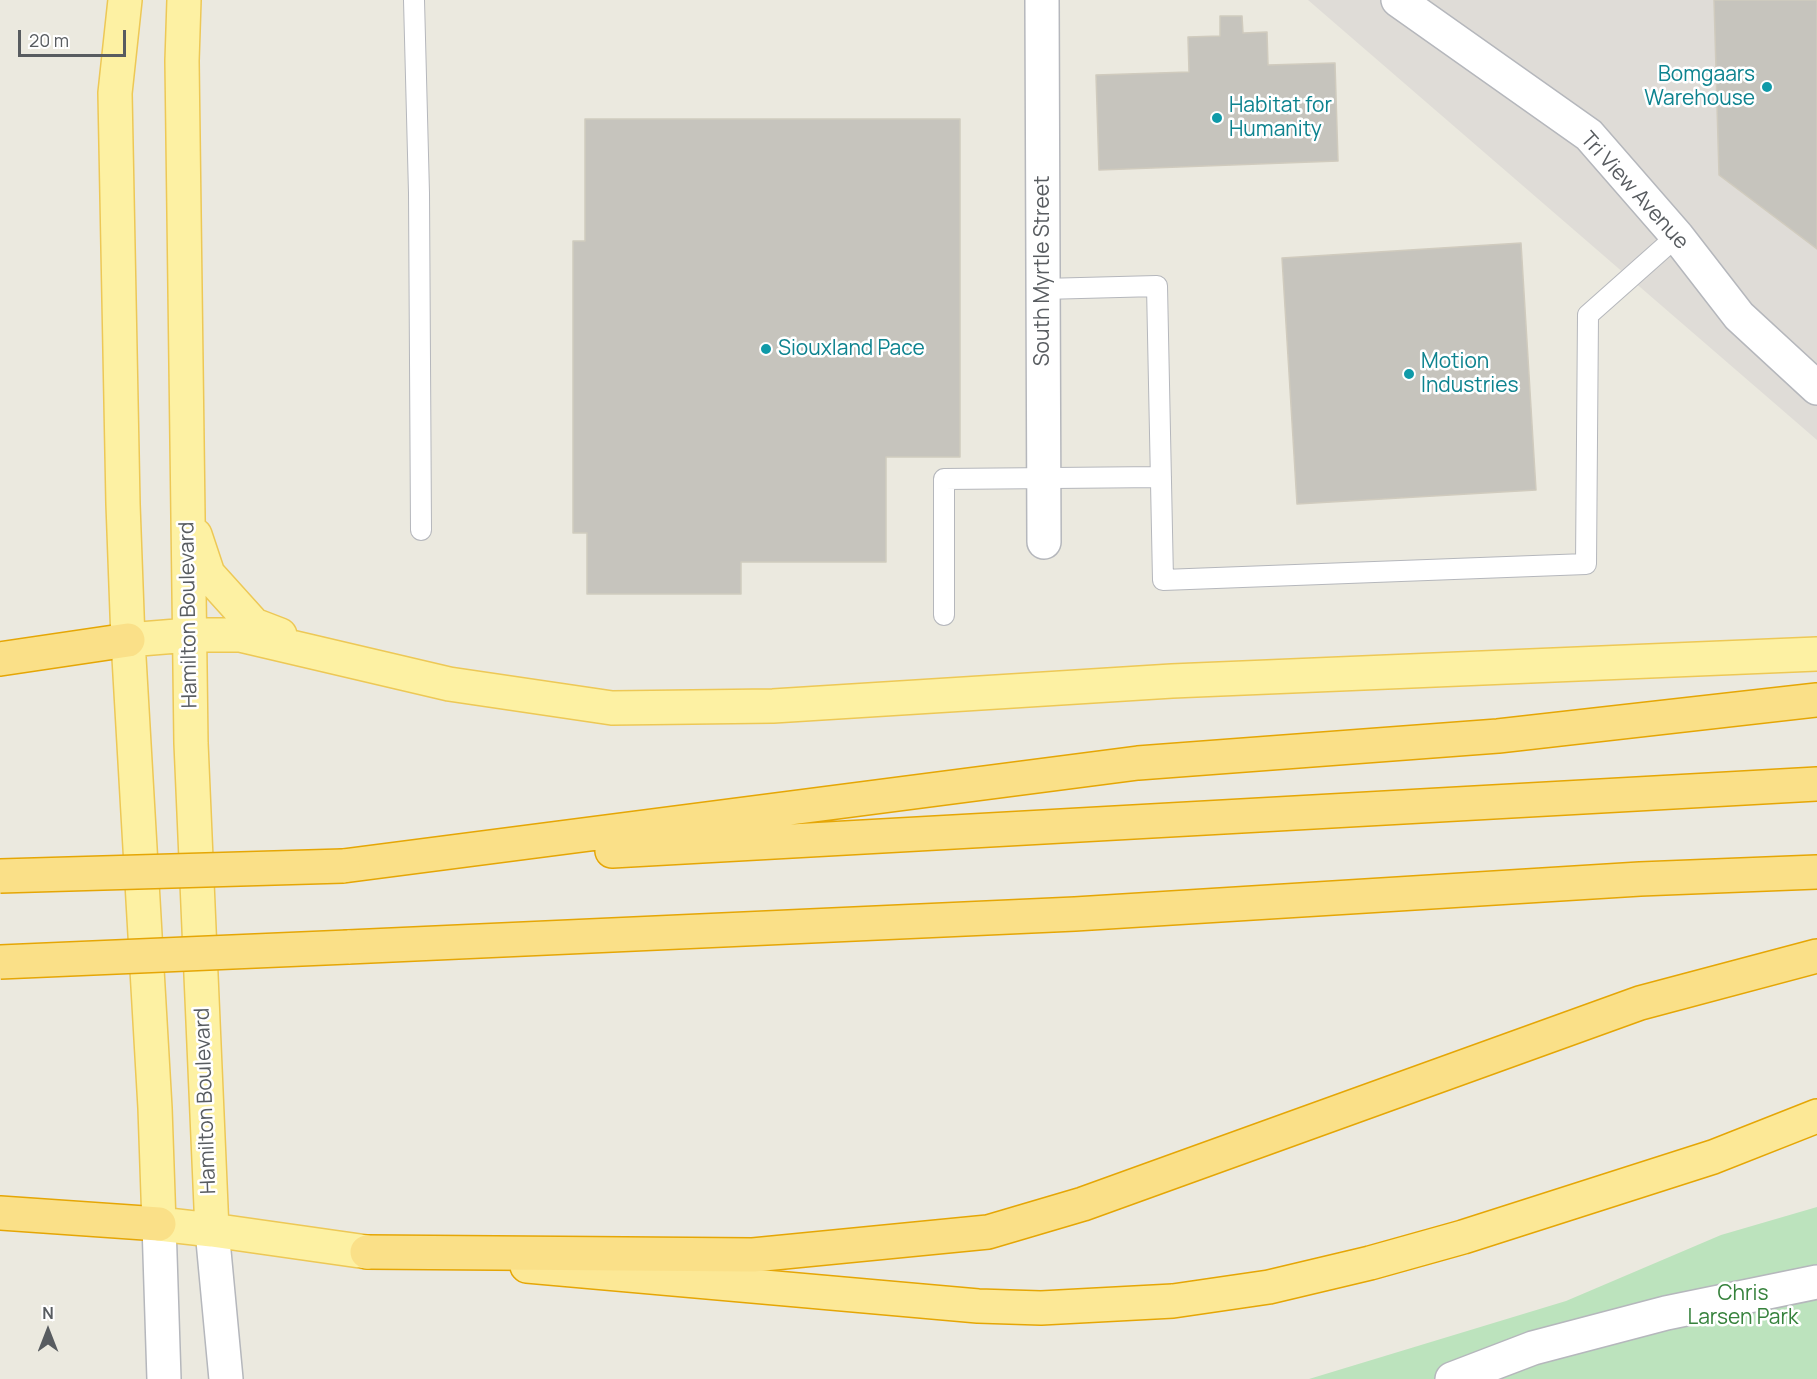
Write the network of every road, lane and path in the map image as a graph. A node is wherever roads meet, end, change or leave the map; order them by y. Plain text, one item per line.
1 (125, 0) edge
2 (184, 0) edge
3 (414, 0) edge
4 (1042, 0) edge
5 (1398, 0) edge
6 (1677, 236) junction
7 (1043, 289) junction
8 (1817, 388) edge
9 (1044, 477) junction
10 (1161, 477) junction
11 (187, 513) junction
12 (421, 530) dead end
13 (1044, 542) dead end
14 (944, 615) dead end
15 (189, 635) junction
16 (128, 639) junction
17 (1817, 654) edge
18 (340, 658) junction
19 (0, 659) edge
20 (1817, 700) edge
21 (1817, 784) edge
22 (343, 866) junction
23 (1817, 872) edge
24 (0, 876) edge
25 (1817, 956) edge
26 (0, 962) edge
27 (1817, 1116) edge
28 (0, 1213) edge
29 (159, 1224) junction
30 (212, 1230) junction
31 (367, 1252) junction
32 (1817, 1282) edge
33 (1484, 1374) edge
34 (164, 1379) edge
35 (226, 1379) edge
36 (1452, 1379) edge

1 - 16 main road
2 - 11 main road, Hamilton Boulevard
3 - 12 lane
4 - 7 street, South Myrtle Street
5 - 6 street, Tri View Avenue
6 - 8 street, Tri View Avenue
6 - 10 lane
7 - 9 street, South Myrtle Street
7 - 10 lane
9 - 10 lane
9 - 13 street, South Myrtle Street
9 - 14 lane
11 - 15 main road, Hamilton Boulevard
11 - 18 main road
15 - 16 main road
15 - 18 main road
15 - 30 main road, Hamilton Boulevard
16 - 19 highway
16 - 29 main road
17 - 18 main road
20 - 22 highway
21 - 22 highway
22 - 24 highway, bridge
23 - 26 highway, bridge
25 - 31 highway
27 - 31 highway
28 - 29 highway
29 - 30 main road
29 - 34 street
30 - 31 main road
30 - 35 street
32 - 33 street
33 - 36 street

